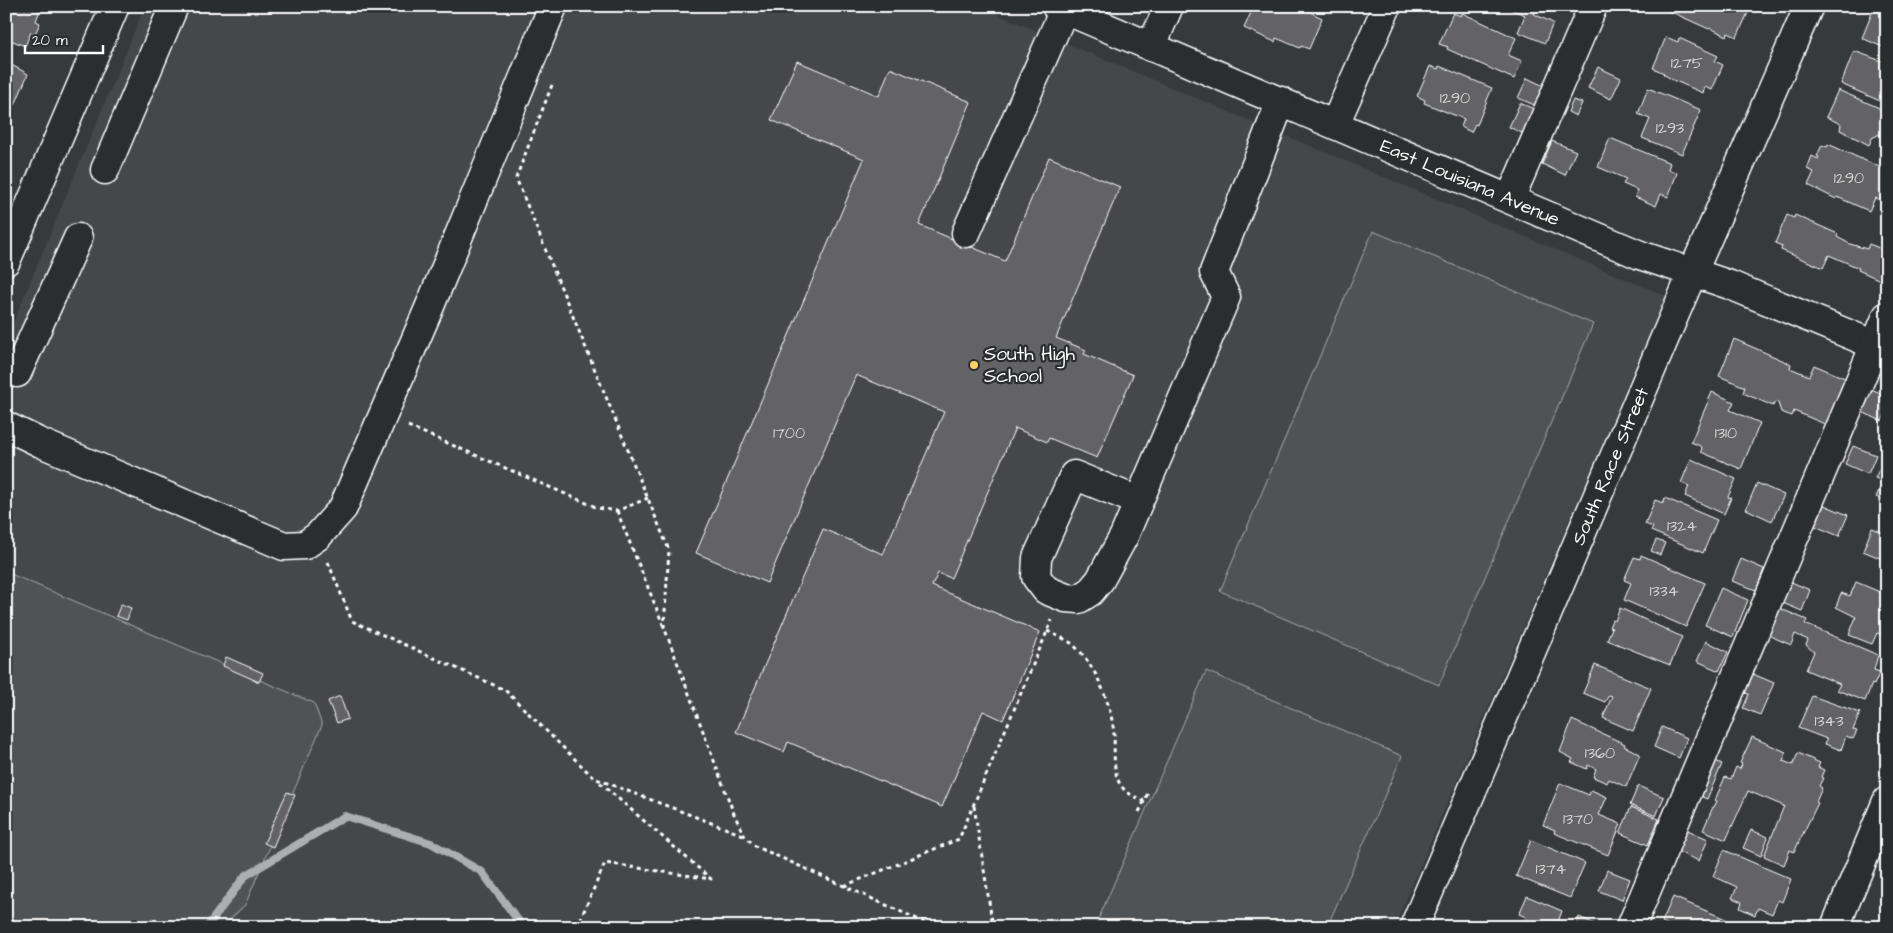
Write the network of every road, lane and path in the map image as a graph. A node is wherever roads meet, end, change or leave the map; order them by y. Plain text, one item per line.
1 (115, 6) edge
2 (174, 6) edge
3 (553, 6) edge
4 (1169, 6) edge
5 (1387, 6) edge
6 (1593, 6) edge
7 (1809, 6) edge
8 (1060, 8) edge
9 (1151, 47) junction
10 (555, 78) dead end
11 (1281, 102) junction
12 (1335, 124) junction
13 (105, 170) dead end
14 (1510, 199) junction
15 (966, 233) dead end
16 (78, 238) dead end
17 (6, 261) edge
18 (1692, 274) junction
19 (1887, 316) edge
20 (1881, 348) edge
21 (18, 373) dead end
22 (400, 423) dead end
23 (6, 426) edge
24 (648, 498) junction
25 (1138, 501) junction
26 (617, 511) junction
27 (318, 536) junction
28 (1062, 596) junction
29 (664, 627) junction
30 (1047, 631) junction
31 (594, 778) junction
32 (1149, 791) dead end
33 (1144, 801) junction
34 (1150, 801) dead end
35 (1887, 801) edge
36 (974, 805) junction
37 (1148, 806) dead end
38 (1139, 812) dead end
39 (744, 835) junction
40 (844, 886) junction
41 (577, 927) edge
42 (935, 927) edge
43 (993, 927) edge
44 (1414, 927) edge
45 (1631, 927) edge
46 (1835, 927) edge

1 - 17 street
2 - 13 street
3 - 27 street
4 - 9 street
5 - 12 street
6 - 14 street
7 - 18 street, South Race Street
8 - 9 street, East Louisiana Avenue
8 - 15 street
9 - 11 street, East Louisiana Avenue
10 - 24 path
11 - 12 street, East Louisiana Avenue
11 - 25 street
12 - 14 street, East Louisiana Avenue
14 - 18 street, East Louisiana Avenue
16 - 21 street
18 - 20 street, East Louisiana Avenue
18 - 44 street, South Race Street
19 - 20 street
20 - 45 street
22 - 26 path
23 - 27 street
24 - 26 path
24 - 29 path
25 - 28 street
25 - 28 street
26 - 29 path
27 - 31 path
28 - 30 path
29 - 39 path
30 - 33 path
30 - 36 path
31 - 39 path
31 - 41 path
32 - 33 path
33 - 34 path
33 - 37 path
33 - 38 path
35 - 46 street
36 - 40 path
36 - 43 path
39 - 40 path
40 - 42 path

